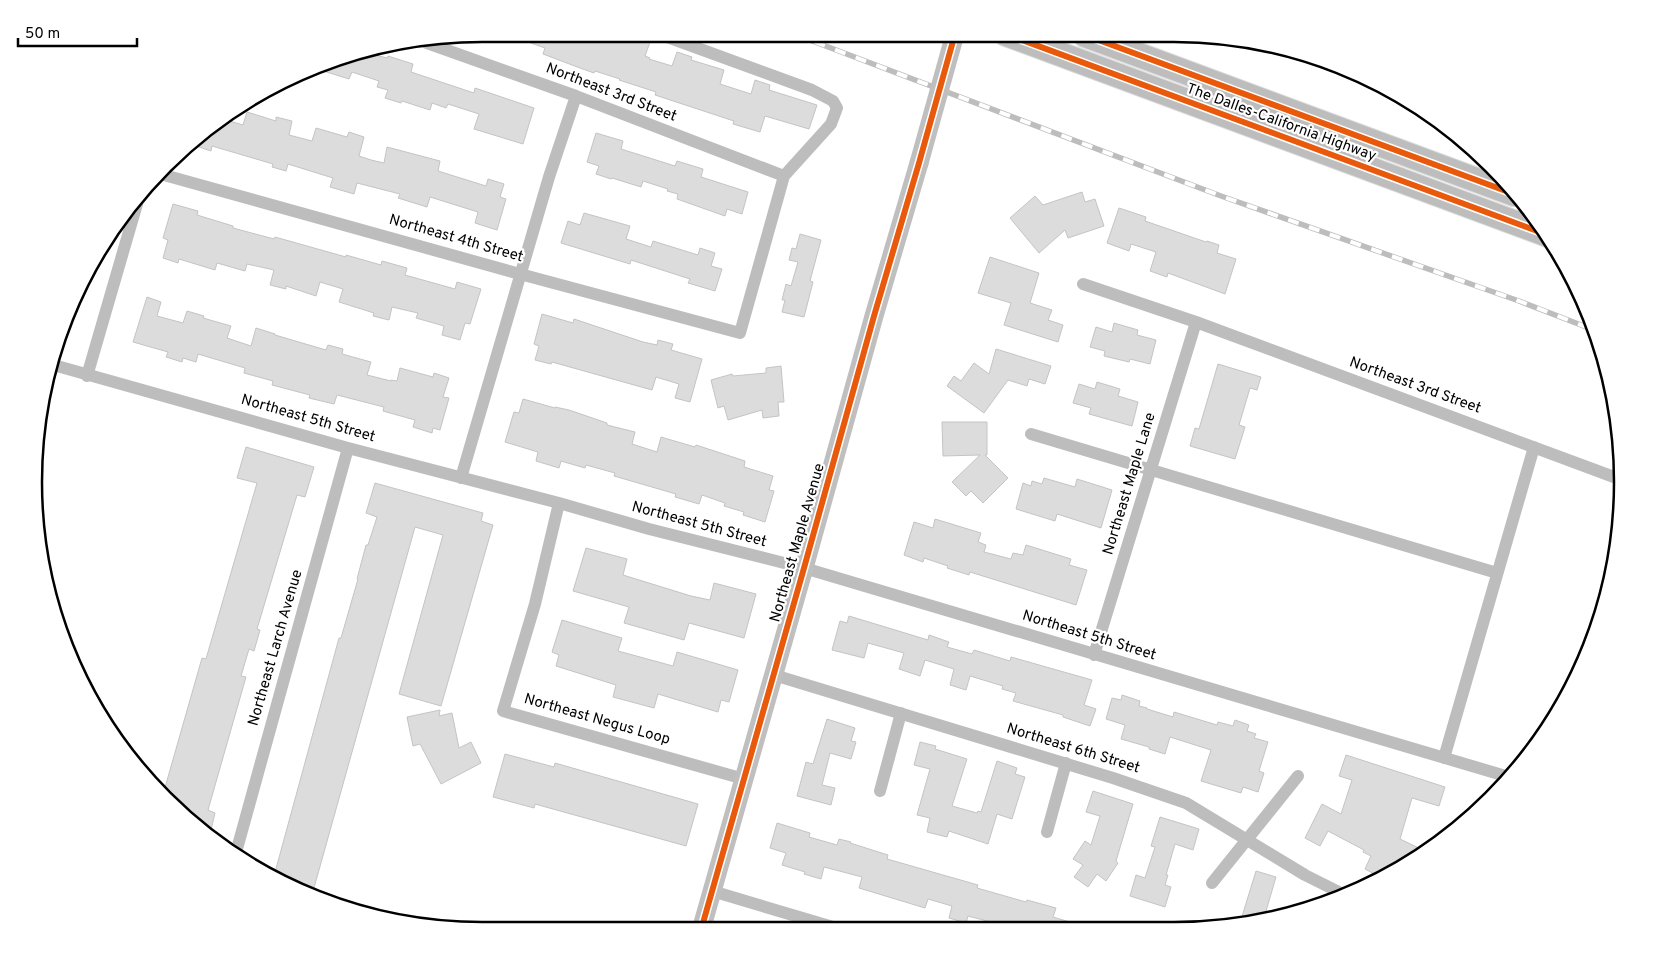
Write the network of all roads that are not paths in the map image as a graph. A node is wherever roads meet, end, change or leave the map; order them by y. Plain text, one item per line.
1 (681, 42) edge
2 (953, 42) edge
3 (1027, 42) edge
4 (1104, 42) edge
5 (433, 45) edge
6 (576, 96) junction
7 (167, 176) edge
8 (784, 176) junction
9 (1502, 189) edge
10 (134, 214) edge
11 (1534, 231) edge
12 (520, 274) junction
13 (1083, 284) dead end
14 (1196, 322) junction
15 (58, 367) edge
16 (87, 376) junction
17 (1032, 434) dead end
18 (1534, 447) junction
19 (348, 448) junction
20 (1151, 471) junction
21 (1614, 477) edge
22 (461, 478) junction
23 (560, 503) junction
24 (804, 568) junction
25 (1497, 573) junction
26 (1094, 655) junction
27 (774, 675) junction
28 (901, 713) junction
29 (1444, 758) junction
30 (1066, 763) junction
31 (1298, 776) dead end
32 (1502, 776) edge
33 (744, 778) junction
34 (880, 791) dead end
35 (1047, 832) dead end
36 (1247, 840) junction
37 (237, 847) edge
38 (1212, 883) dead end
39 (712, 891) junction
40 (1337, 891) edge
41 (703, 922) edge
42 (816, 922) edge

1 - 8 street
2 - 24 main road, Northeast Maple Avenue, bridge
3 - 11 highway, The Dalles-California Highway
4 - 9 highway, The Dalles-California Highway
5 - 6 street, Northeast 3rd Street
6 - 8 street, Northeast 3rd Street
6 - 12 street
7 - 12 street, Northeast 4th Street
8 - 12 street, Northeast 4th Street
10 - 16 street
12 - 22 street
13 - 14 street, Northeast 3rd Street
14 - 18 street, Northeast 3rd Street
14 - 20 street, Northeast Maple Lane
15 - 16 street, Northeast 5th Street
16 - 19 street, Northeast 5th Street
17 - 20 street
18 - 21 street, Northeast 3rd Street
18 - 25 street
19 - 22 street, Northeast 5th Street
19 - 37 street, Northeast Larch Avenue
20 - 25 street
20 - 26 street, Northeast Maple Lane
22 - 23 street, Northeast 5th Street
23 - 24 street, Northeast 5th Street
23 - 33 street, Northeast Negus Loop
24 - 26 street, Northeast 5th Street
24 - 27 main road, Northeast Maple Avenue
25 - 29 street
26 - 29 street, Northeast 5th Street
27 - 28 street, Northeast 6th Street
27 - 33 main road, Northeast Maple Avenue
28 - 30 street, Northeast 6th Street
28 - 34 street
29 - 32 street, Northeast 5th Street
30 - 35 street
30 - 36 street, Northeast 6th Street
31 - 36 street
33 - 39 main road, Northeast Maple Avenue
36 - 38 street
36 - 40 street, Northeast 6th Street
39 - 41 main road, Northeast Maple Avenue
39 - 42 street

